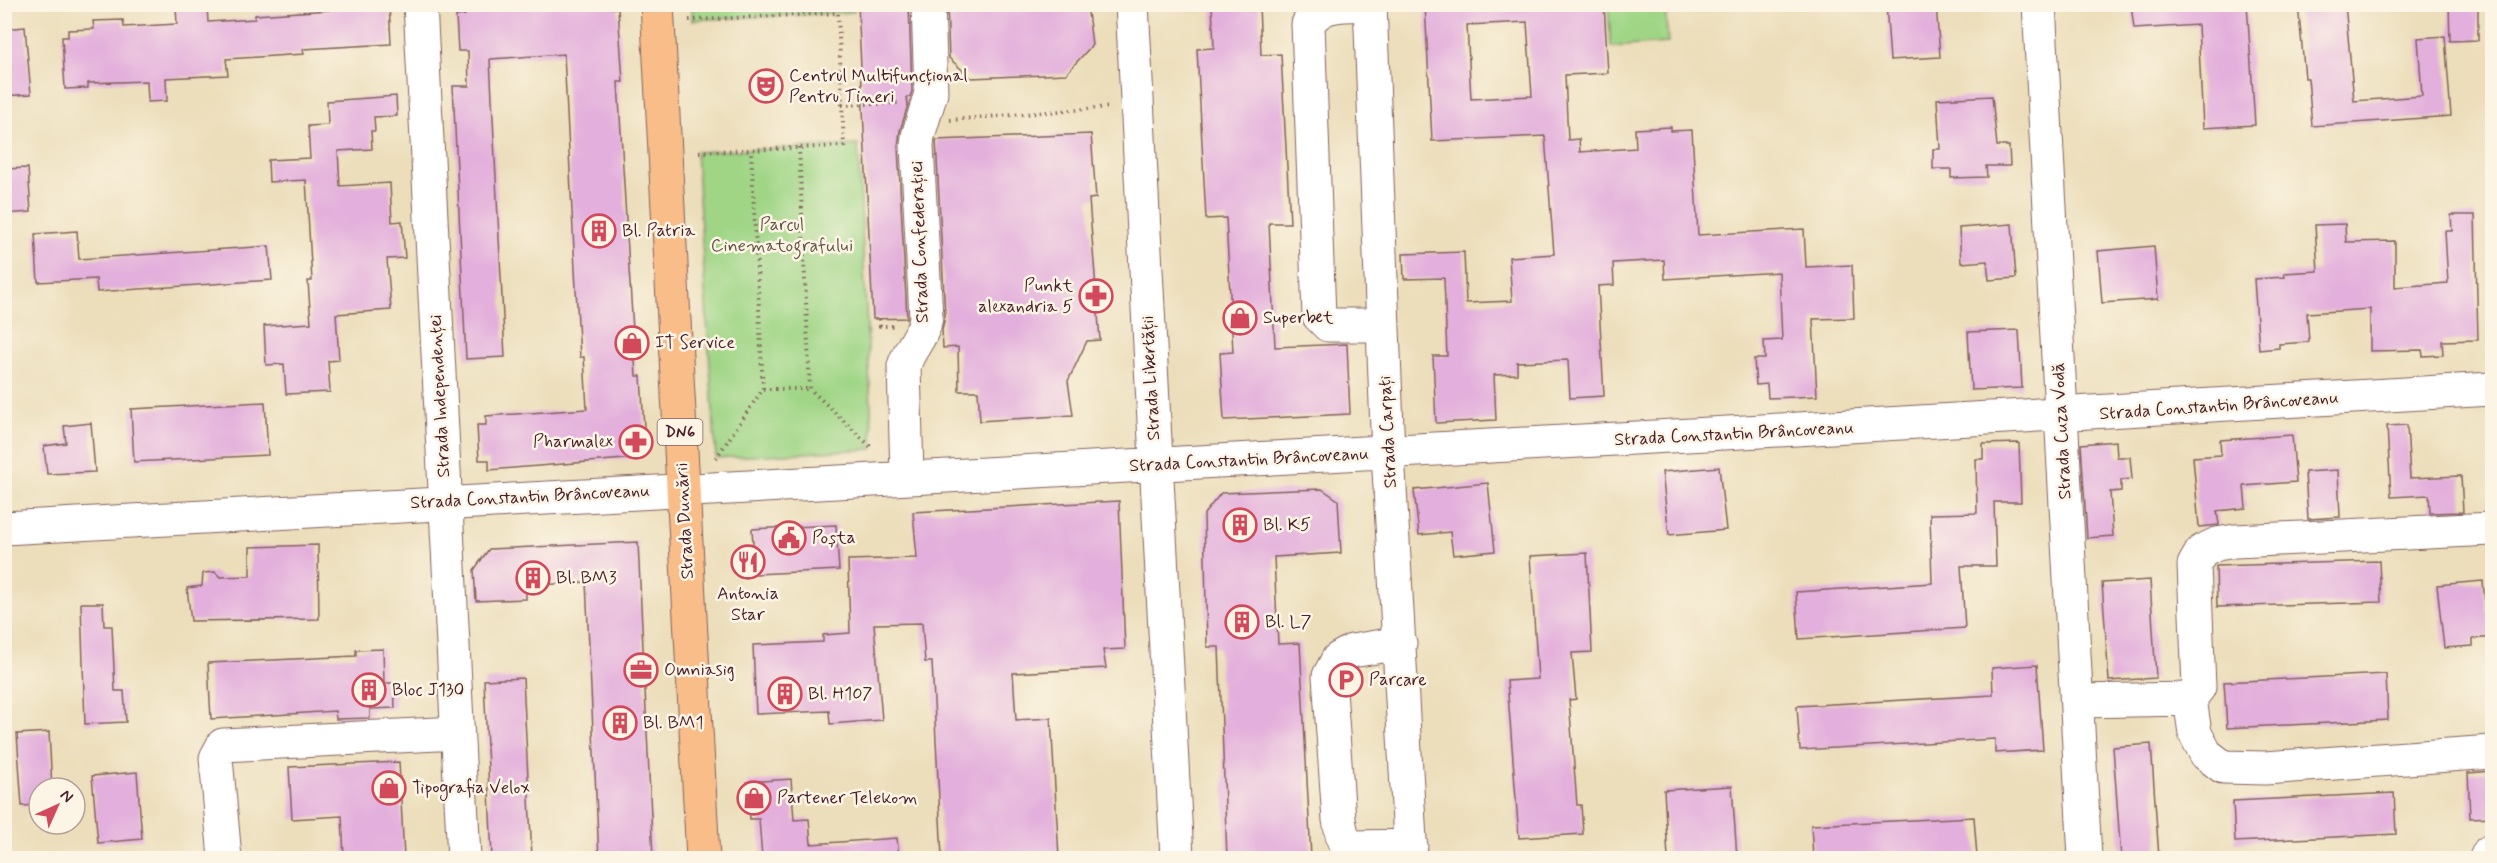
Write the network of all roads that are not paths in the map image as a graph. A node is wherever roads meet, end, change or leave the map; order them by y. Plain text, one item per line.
1 (420, 4) edge
2 (657, 4) edge
3 (928, 4) edge
4 (1132, 4) edge
5 (1364, 4) edge
6 (1371, 4) edge
7 (2039, 4) edge
8 (1383, 325) junction
9 (2493, 389) edge
10 (2061, 416) junction
11 (1388, 453) junction
12 (1156, 465) junction
13 (908, 476) junction
14 (683, 488) junction
15 (445, 501) junction
16 (4, 528) edge
17 (2493, 529) edge
18 (1400, 643) junction
19 (2190, 699) junction
20 (2077, 701) junction
21 (457, 733) junction
22 (2493, 752) edge
23 (2493, 851) edge
24 (1411, 852) edge
25 (225, 858) edge
26 (464, 858) edge
27 (704, 858) edge
28 (1177, 858) edge
29 (2085, 858) edge
30 (2486, 858) edge

1 - 15 street, Strada Independenței
2 - 14 main road, Strada Dunării / DN6
3 - 13 street, Strada Confederației
4 - 12 street, Strada Libertății
5 - 8 street
6 - 8 street, Strada Carpați
7 - 10 street, Strada Cuza Vodă
8 - 11 street, Strada Carpați
9 - 10 street, Strada Constantin Brâncoveanu
10 - 11 street, Strada Constantin Brâncoveanu
10 - 20 street, Strada Cuza Vodă
11 - 12 street, Strada Constantin Brâncoveanu
11 - 18 street, Strada Carpați
12 - 13 street, Strada Constantin Brâncoveanu
12 - 28 street, Strada Libertății
13 - 14 street, Strada Constantin Brâncoveanu
14 - 15 street, Strada Constantin Brâncoveanu
14 - 27 main road, Strada Dunării / DN6
15 - 16 street, Strada Constantin Brâncoveanu
15 - 21 street, Strada Independenței
17 - 19 street
18 - 24 street, Strada Carpați
18 - 24 street
19 - 20 street
19 - 22 street
20 - 29 street, Strada Cuza Vodă
21 - 25 street
21 - 26 street, Strada Independenței
23 - 30 street

